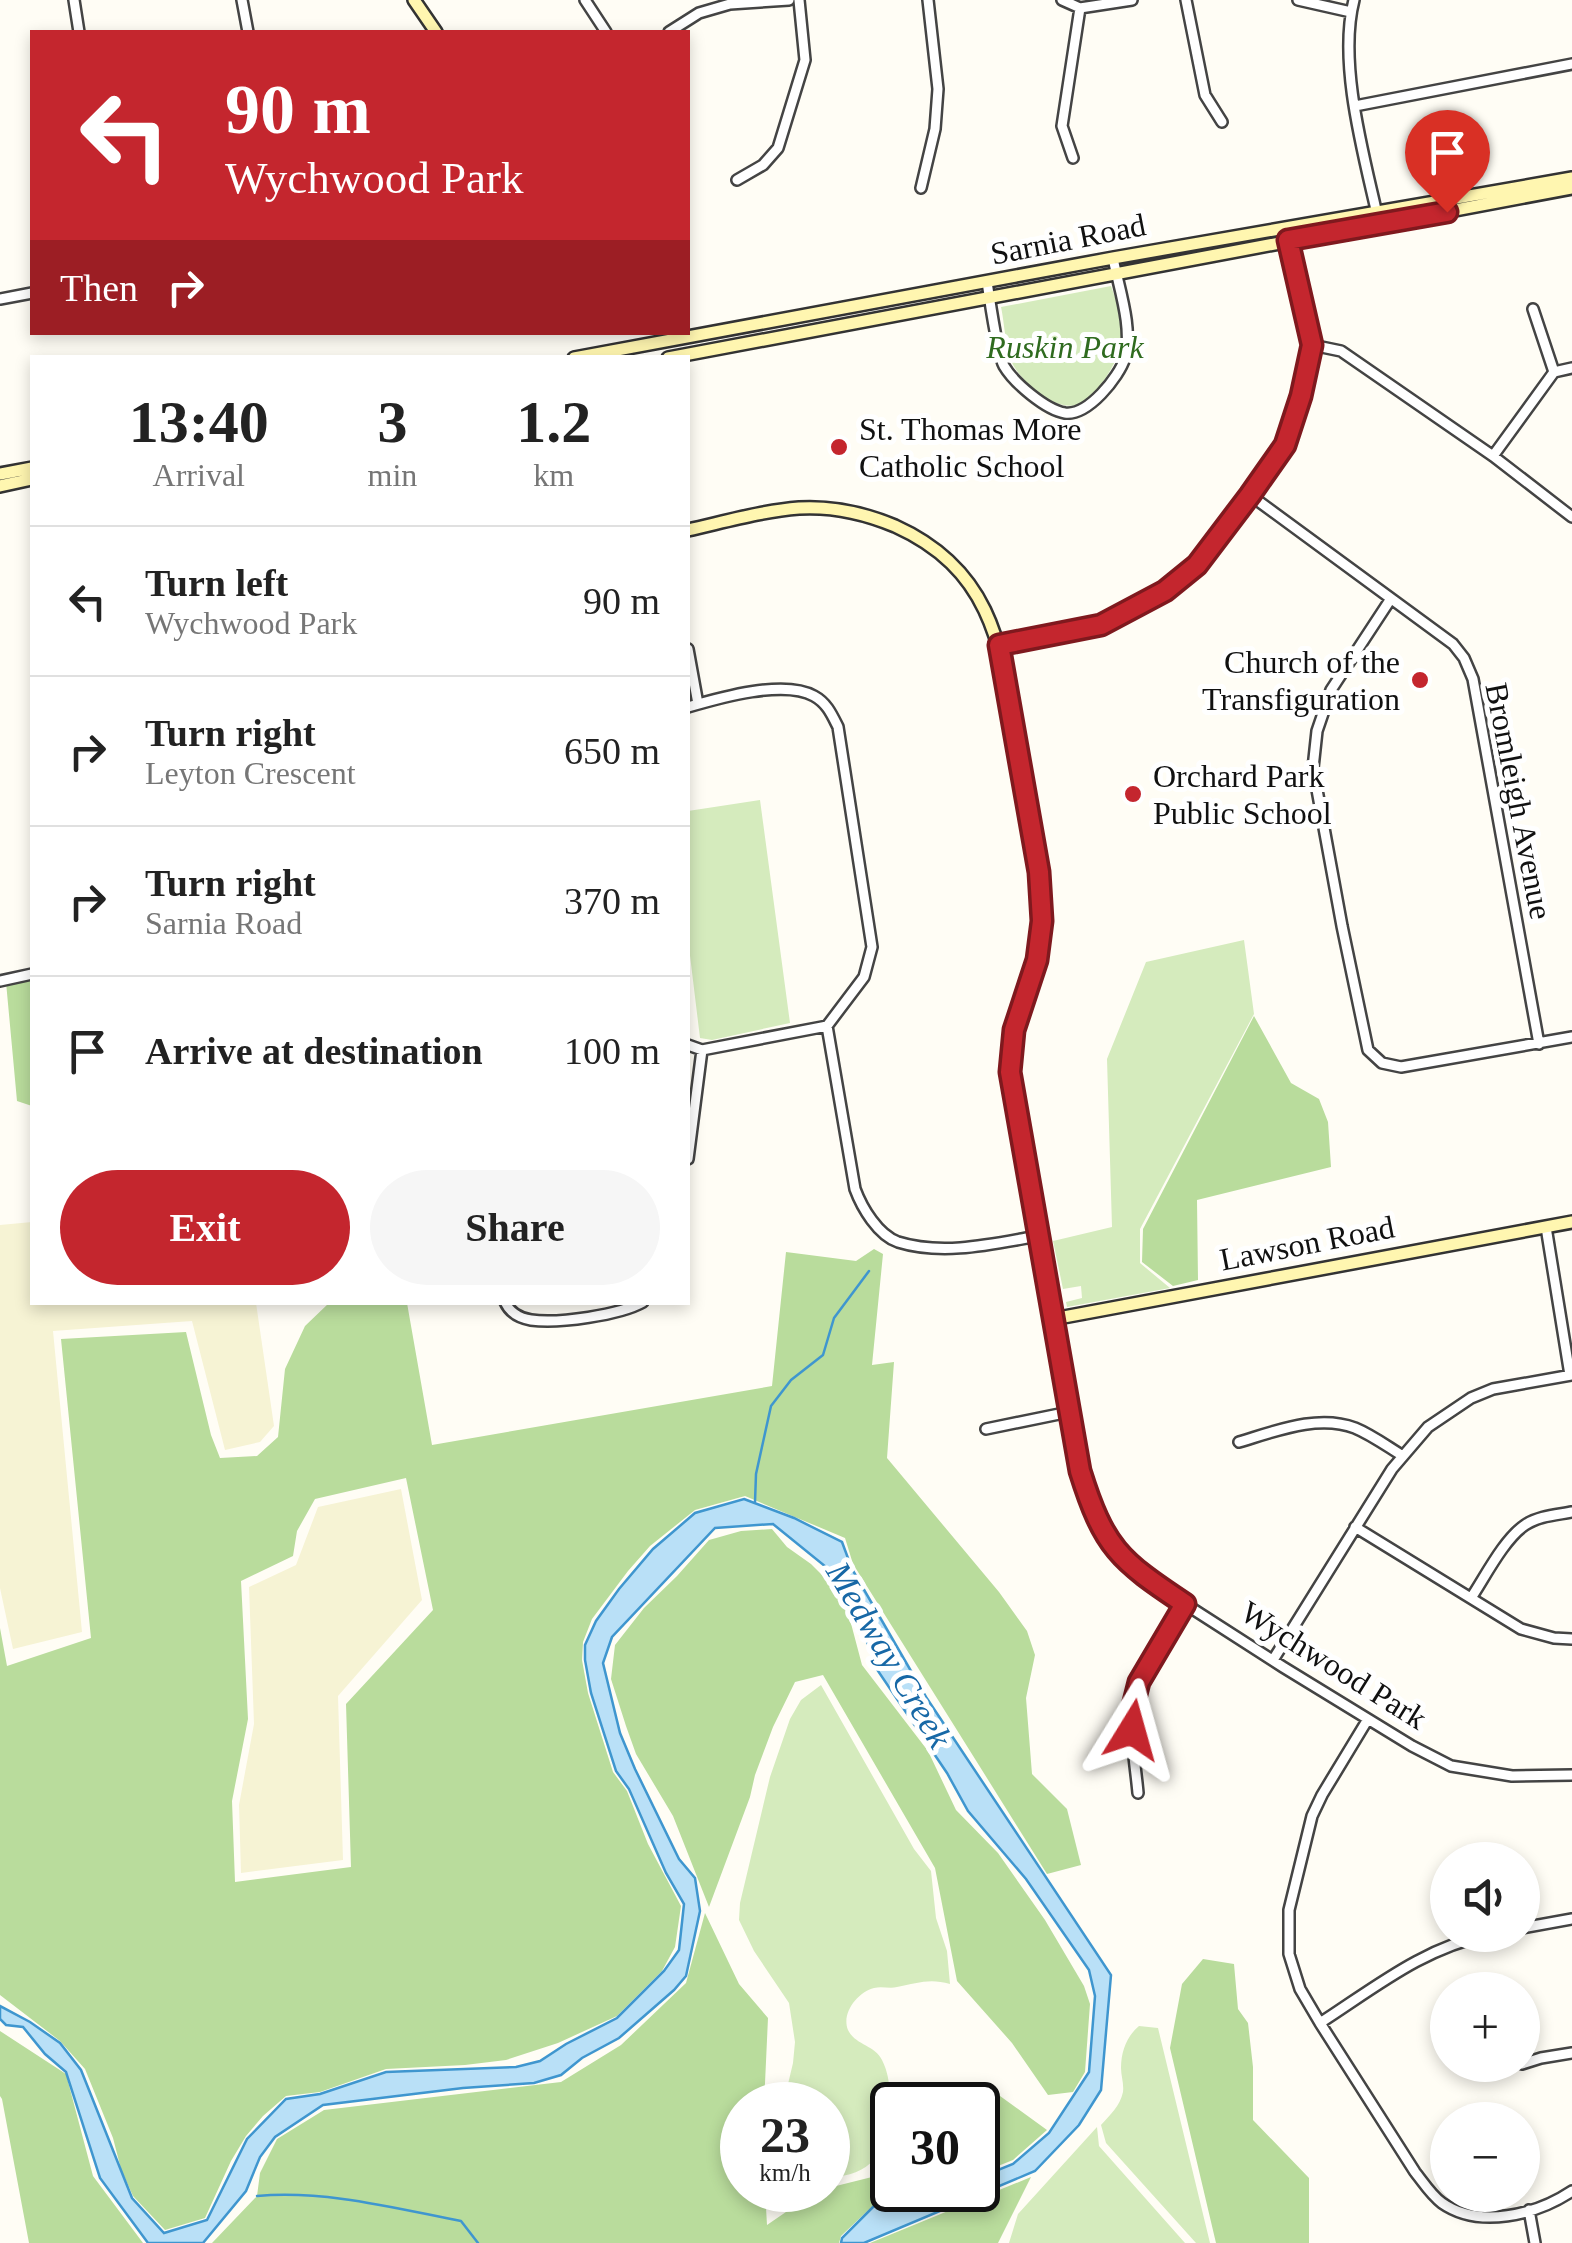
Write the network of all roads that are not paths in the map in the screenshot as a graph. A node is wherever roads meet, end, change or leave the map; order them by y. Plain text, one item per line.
1 (74, 0) edge
2 (242, 0) edge
3 (414, 0) edge
4 (585, 0) edge
5 (790, 0) edge
6 (799, 0) edge
7 (928, 0) edge
8 (1062, 0) edge
9 (1132, 0) edge
10 (1186, 0) edge
11 (1298, 0) edge
12 (1354, 0) edge
13 (1080, 8) junction
14 (1351, 12) junction
15 (79, 30) edge
16 (248, 30) edge
17 (435, 30) edge
18 (605, 30) edge
19 (672, 30) edge
20 (1572, 64) edge
21 (1355, 106) junction
22 (1222, 122) dead end
23 (1074, 158) dead end
24 (1572, 178) edge
25 (736, 180) dead end
26 (922, 188) dead end
27 (1572, 188) edge
28 (1378, 218) junction
29 (1288, 240) junction
30 (1113, 258) junction
31 (1116, 274) junction
32 (987, 282) junction
33 (30, 294) edge
34 (990, 298) junction
35 (0, 299) edge
36 (1533, 308) dead end
37 (1312, 345) junction
38 (632, 346) edge
39 (588, 355) edge
40 (684, 355) edge
41 (1572, 368) edge
42 (1554, 372) junction
43 (1493, 456) junction
44 (30, 468) edge
45 (0, 474) edge
46 (30, 479) edge
47 (0, 486) edge
48 (1250, 495) junction
49 (1572, 516) edge
50 (690, 530) edge
51 (1390, 600) junction
52 (999, 645) junction
53 (690, 671) edge
54 (693, 705) edge
55 (30, 974) edge
56 (0, 981) edge
57 (827, 1026) junction
58 (1572, 1038) edge
59 (1538, 1044) junction
60 (690, 1046) edge
61 (702, 1050) junction
62 (690, 1143) edge
63 (1572, 1222) edge
64 (1546, 1227) junction
65 (1038, 1236) junction
66 (506, 1305) edge
67 (637, 1305) edge
68 (1052, 1318) junction
69 (1571, 1375) edge
70 (1069, 1412) junction
71 (986, 1430) dead end
72 (1239, 1442) dead end
73 (1403, 1456) junction
74 (1572, 1512) edge
75 (1355, 1527) junction
76 (1472, 1598) junction
77 (1185, 1604) junction
78 (1572, 1639) edge
79 (1273, 1660) junction
80 (1368, 1720) junction
81 (1572, 1775) edge
82 (1138, 1793) dead end
83 (1572, 1918) edge
84 (1540, 1924) edge
85 (1435, 1952) edge
86 (1320, 2024) junction
87 (1572, 2054) edge
88 (1540, 2058) edge
89 (1430, 2190) edge
90 (1572, 2192) edge
91 (1540, 2208) edge
92 (1458, 2212) edge
93 (1519, 2212) edge
94 (1529, 2212) edge
95 (1536, 2243) edge

1 - 15 street
2 - 16 street
3 - 17 main road
4 - 18 street
5 - 19 street
6 - 25 street
7 - 26 street
8 - 13 street
9 - 13 street
10 - 22 street
11 - 14 street
12 - 14 street
13 - 23 street
14 - 21 street
20 - 21 street
21 - 28 street
24 - 28 main road, Sarnia Road
27 - 28 main road, Sarnia Road
28 - 29 main road, Sarnia Road
28 - 30 main road, Sarnia Road
29 - 31 main road, Sarnia Road
29 - 37 street
30 - 31 street
30 - 32 main road, Sarnia Road
31 - 34 main road, Sarnia Road
31 - 34 street
32 - 34 street
32 - 38 main road, Sarnia Road
33 - 35 street
34 - 40 main road, Sarnia Road
36 - 42 street
37 - 43 street
37 - 48 street
38 - 39 main road, Sarnia Road
41 - 42 street
42 - 43 street
43 - 49 street
44 - 45 main road
46 - 47 main road
48 - 51 street, Bromleigh Avenue
48 - 52 street
50 - 52 main road, Wychwood Park
51 - 59 street, Bromleigh Avenue
51 - 59 street
52 - 65 main road, Wychwood Park
53 - 54 street
54 - 57 street
55 - 56 street
57 - 61 street
57 - 65 street
58 - 59 street
60 - 61 street
61 - 62 street
63 - 64 main road, Lawson Road
64 - 68 main road, Lawson Road
64 - 69 street
65 - 68 main road, Wychwood Park
66 - 67 street
68 - 70 street, Wychwood Park
69 - 73 street
70 - 71 street
70 - 77 street, Wychwood Park
72 - 73 street
73 - 75 street
74 - 76 street
75 - 76 street
75 - 79 street
76 - 78 street
77 - 79 street, Wychwood Park
77 - 82 street
79 - 80 street, Wychwood Park
80 - 81 street, Wychwood Park
80 - 86 street
83 - 84 street
85 - 86 street
86 - 89 street
87 - 88 street
90 - 91 street
92 - 93 street
94 - 95 street

